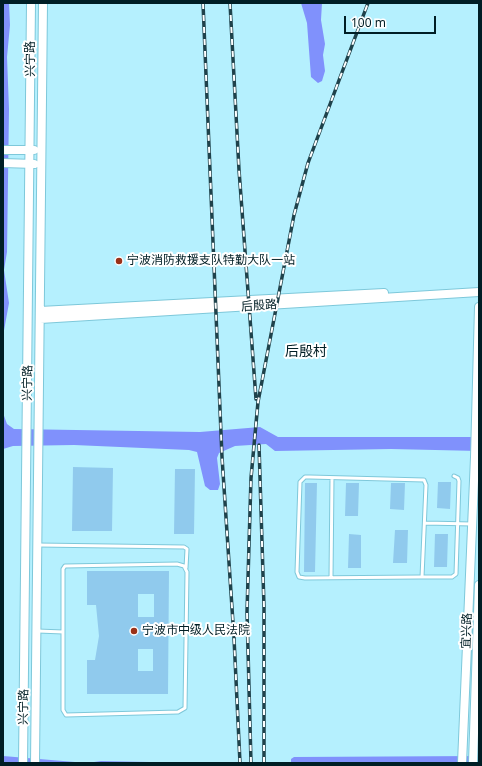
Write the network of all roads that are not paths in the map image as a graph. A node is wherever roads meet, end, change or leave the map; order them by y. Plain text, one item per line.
1 (31, 3) edge
2 (43, 3) edge
3 (3, 150) edge
4 (30, 150) junction
5 (41, 150) junction
6 (5, 163) edge
7 (30, 164) junction
8 (41, 164) junction
9 (479, 288) edge
10 (479, 292) edge
11 (479, 307) edge
12 (40, 315) junction
13 (454, 476) dead end
14 (332, 478) junction
15 (425, 522) junction
16 (458, 524) junction
17 (472, 524) junction
18 (36, 545) junction
19 (186, 568) junction
20 (422, 577) junction
21 (331, 578) junction
22 (479, 585) edge
23 (36, 631) junction
24 (63, 632) junction
25 (23, 763) edge
26 (35, 763) edge
27 (462, 763) edge
28 (474, 763) edge

1 - 4 main road, 兴宁路
2 - 5 main road
3 - 4 main road
4 - 5 main road
4 - 7 main road, 兴宁路
5 - 8 main road
6 - 7 main road
7 - 8 main road
7 - 25 main road, 兴宁路
8 - 12 main road
9 - 12 main road, 后殷路
10 - 12 main road, 后殷路
11 - 17 main road, 宜兴路
12 - 18 main road
13 - 16 lane
14 - 15 lane
14 - 21 lane
14 - 21 lane
15 - 16 lane
15 - 20 lane
16 - 17 lane
16 - 20 lane
17 - 27 main road, 宜兴路
18 - 19 lane
18 - 23 main road
19 - 24 lane
19 - 24 lane
20 - 21 lane
22 - 28 main road, 宜兴路
23 - 24 lane
23 - 26 main road

